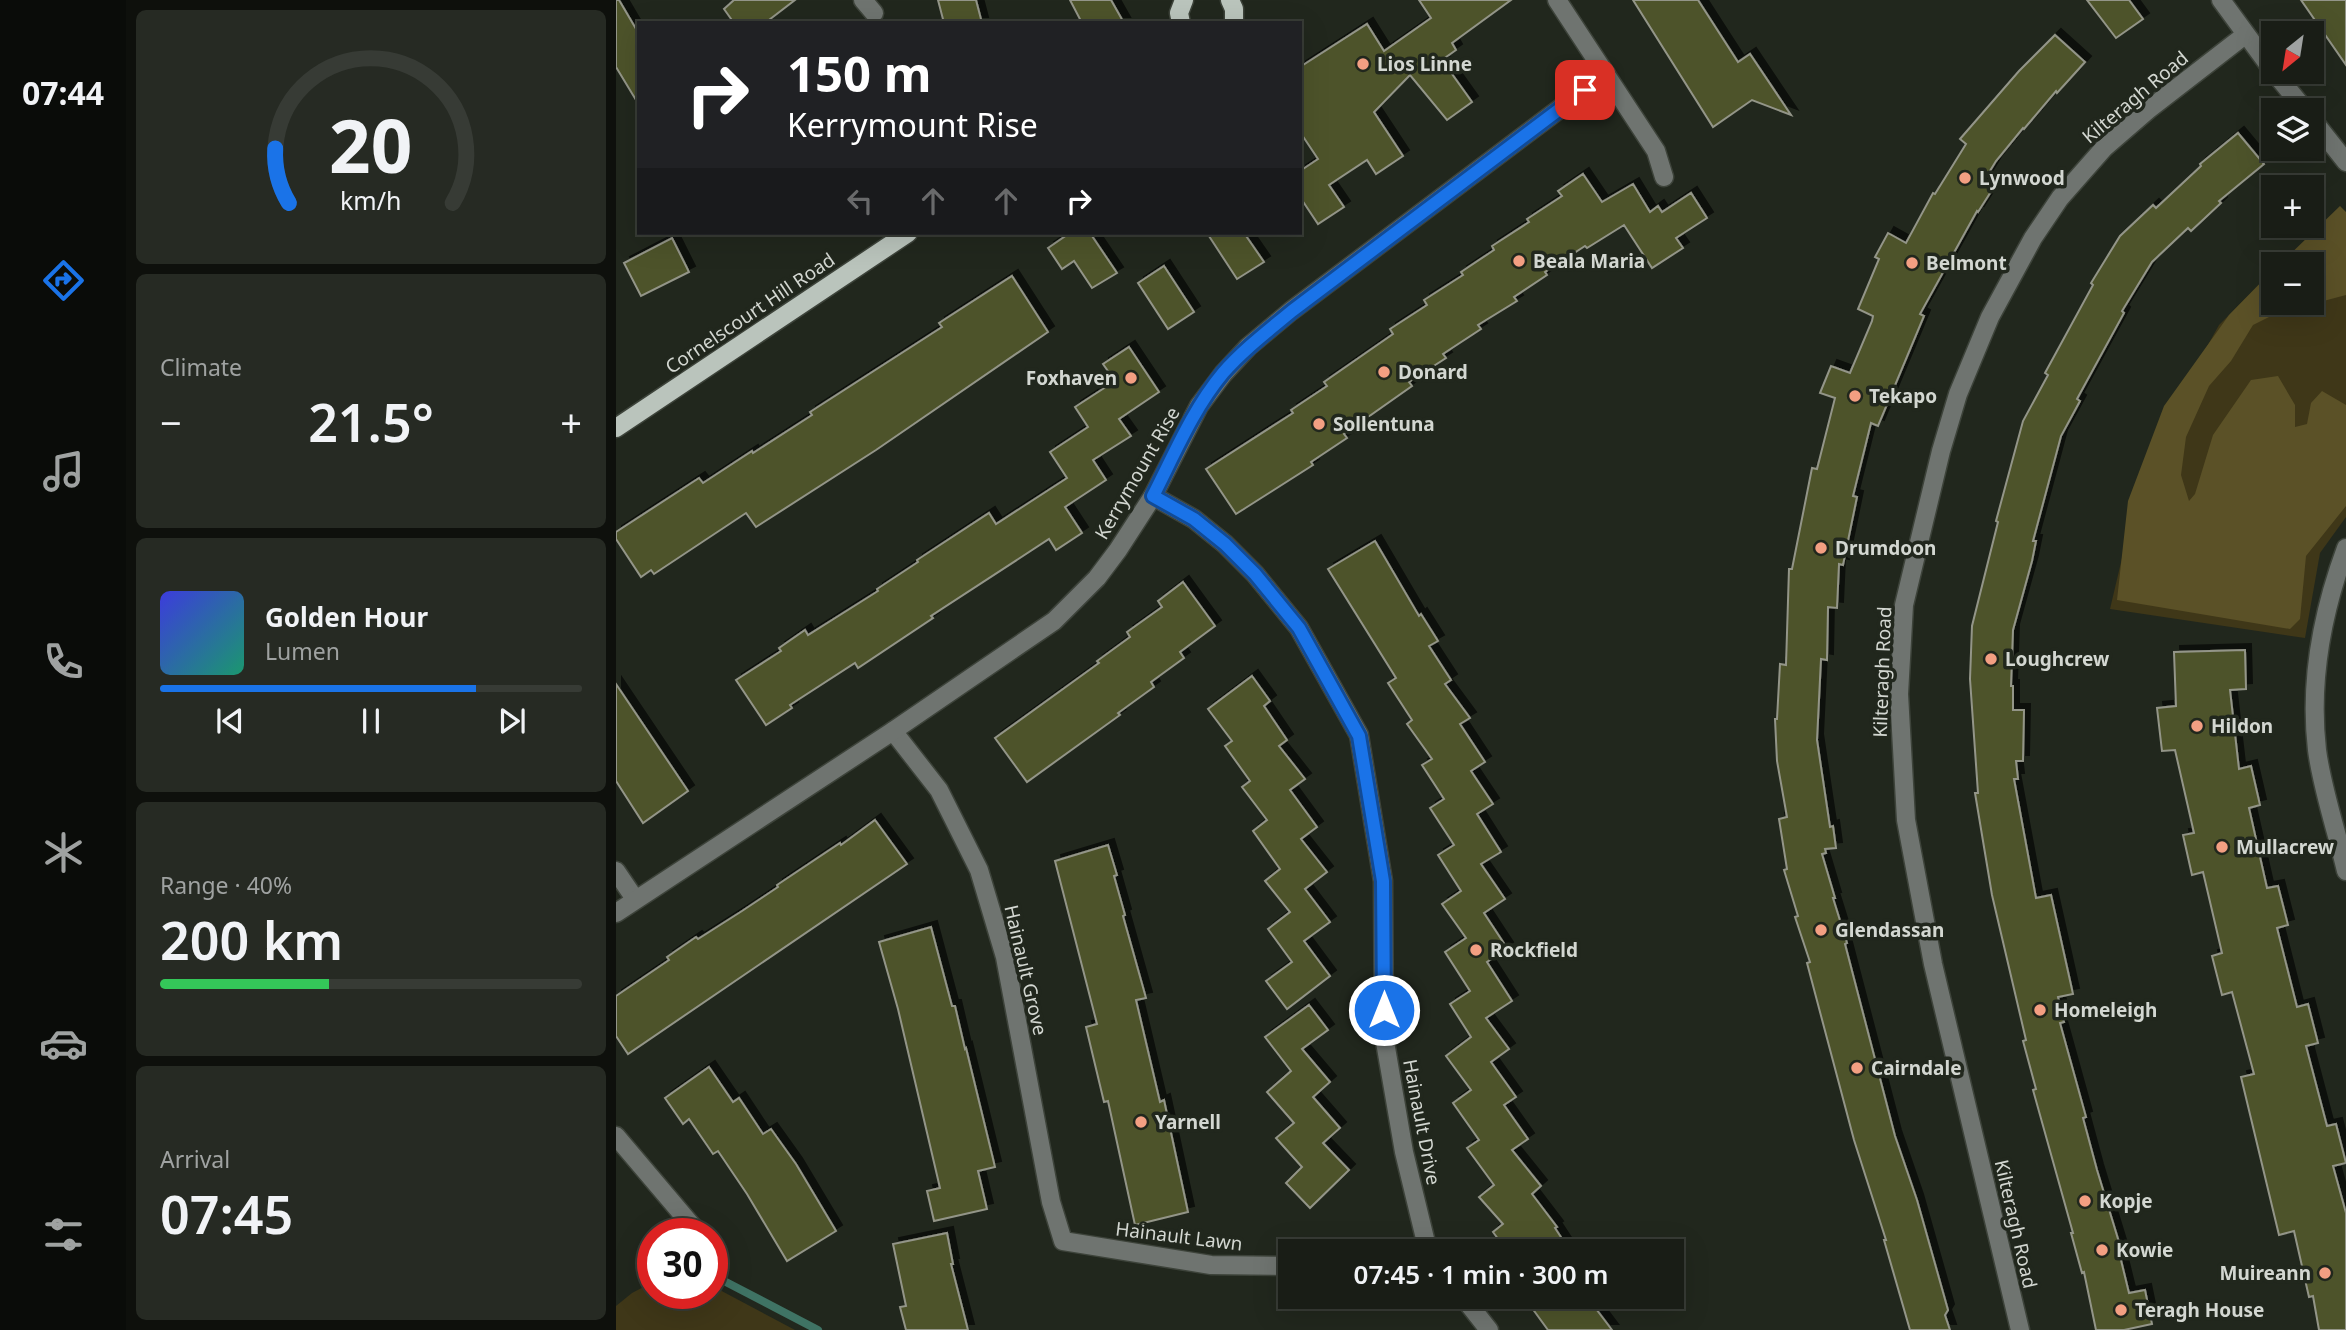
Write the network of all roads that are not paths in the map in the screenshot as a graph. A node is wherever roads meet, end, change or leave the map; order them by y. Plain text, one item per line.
1 (1184, 0) edge
2 (1230, 0) edge
3 (1556, 0) edge
4 (2221, 0) edge
5 (1181, 21) edge
6 (1234, 21) edge
7 (2245, 35) junction
8 (2261, 55) edge
9 (1606, 74) junction
10 (2284, 84) edge
11 (2295, 98) edge
12 (2324, 134) edge
13 (2346, 162) edge
14 (1664, 177) dead end
15 (905, 235) edge
16 (616, 428) edge
17 (1153, 496) junction
18 (2346, 548) edge
19 (893, 731) junction
20 (616, 871) edge
21 (2346, 871) edge
22 (635, 899) junction
23 (616, 913) edge
24 (616, 1136) edge
25 (685, 1218) edge
26 (1424, 1239) edge
27 (1063, 1241) joint
28 (1278, 1266) edge
29 (1472, 1309) edge
30 (1489, 1330) edge
31 (2020, 1330) edge

1 - 5 main road
2 - 6 main road
3 - 9 street
4 - 7 street
7 - 8 street
7 - 31 street, Kilteragh Road
9 - 14 street
9 - 17 street, Kerrymount Rise
10 - 11 street
12 - 13 street
15 - 16 main road, Cornelscourt Hill Road
17 - 19 street, Kerrymount Rise
17 - 26 street, Hainault Drive
18 - 21 street
19 - 22 street, Kerrymount Rise
19 - 27 street, Hainault Grove
20 - 22 street
22 - 23 street, Kerrymount Rise
24 - 25 street
27 - 28 street, Hainault Lawn
29 - 30 street

